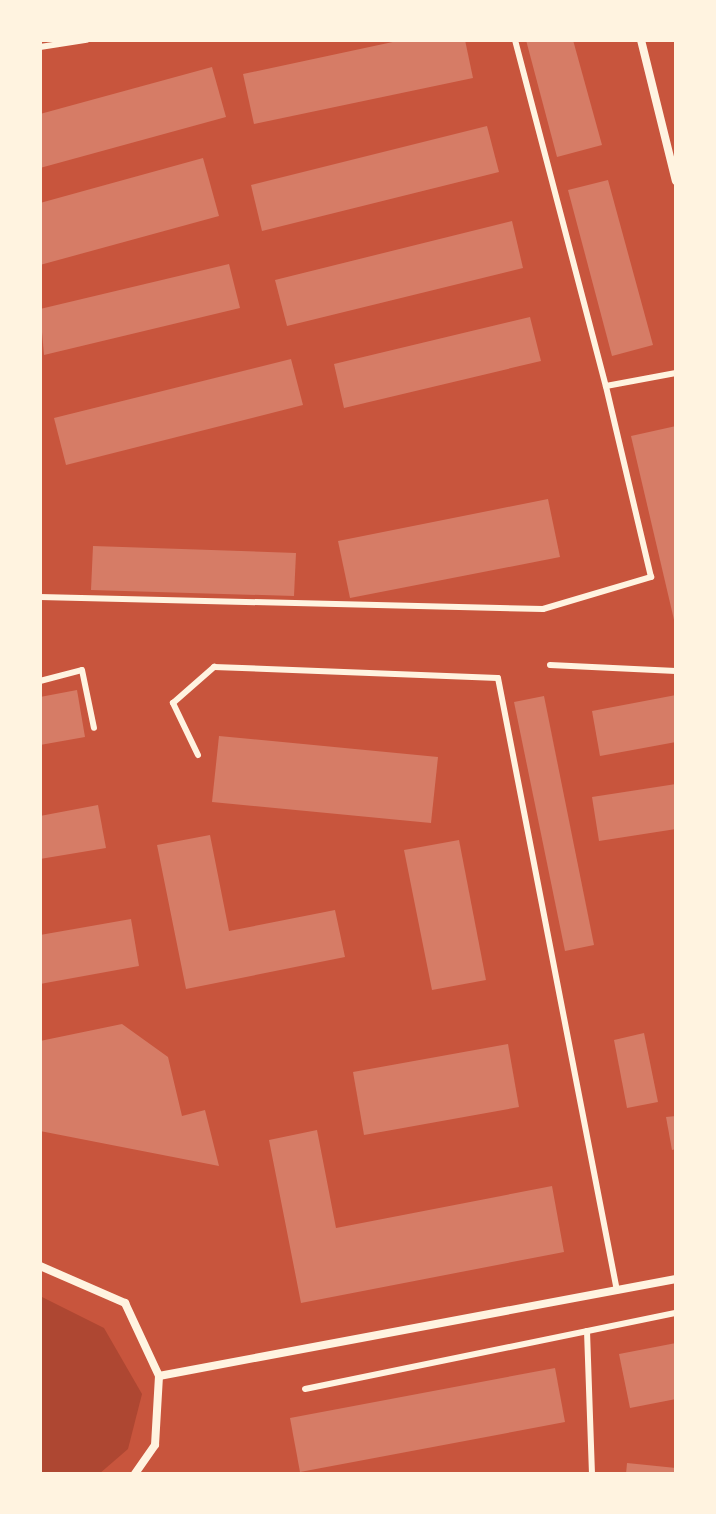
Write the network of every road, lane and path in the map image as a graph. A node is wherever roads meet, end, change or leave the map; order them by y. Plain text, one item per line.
1 (86, 40) edge
2 (515, 40) edge
3 (641, 40) edge
4 (40, 47) edge
5 (676, 181) edge
6 (676, 373) edge
7 (606, 386) junction
8 (40, 597) edge
9 (550, 665) dead end
10 (676, 671) edge
11 (40, 681) edge
12 (94, 728) dead end
13 (198, 755) dead end
14 (40, 1266) edge
15 (676, 1279) edge
16 (617, 1291) junction
17 (676, 1313) edge
18 (587, 1331) junction
19 (159, 1376) junction
20 (305, 1389) dead end
21 (135, 1474) edge
22 (592, 1474) edge

1 - 4 lane
2 - 7 lane
3 - 5 street
6 - 7 lane
7 - 8 lane
9 - 10 lane
11 - 12 lane
13 - 16 lane
14 - 19 street
15 - 16 street
16 - 19 street
17 - 18 lane
18 - 20 lane
18 - 22 lane
19 - 21 street

